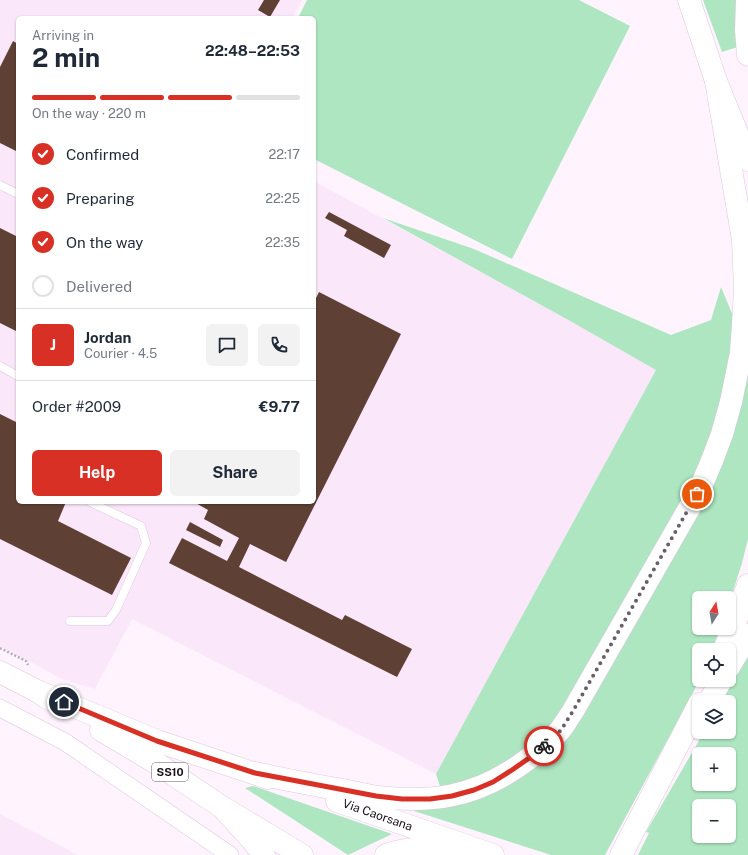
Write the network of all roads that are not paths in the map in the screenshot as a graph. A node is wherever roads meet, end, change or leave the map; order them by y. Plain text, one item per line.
1 (689, 0) edge
2 (748, 0) edge
3 (748, 55) edge
4 (716, 81) junction
5 (748, 160) edge
6 (0, 185) edge
7 (748, 189) edge
8 (16, 193) edge
9 (0, 366) edge
10 (16, 375) edge
11 (94, 504) edge
12 (748, 585) edge
13 (70, 621) dead end
14 (748, 635) edge
15 (727, 643) edge
16 (736, 655) edge
17 (0, 672) edge
18 (37, 691) junction
19 (0, 708) edge
20 (692, 717) edge
21 (692, 730) edge
22 (255, 773) junction
23 (222, 807) junction
24 (638, 823) junction
25 (230, 855) edge
26 (264, 855) edge
27 (302, 855) edge
28 (386, 855) edge
29 (463, 855) edge
30 (493, 855) edge
31 (621, 855) edge

1 - 4 main road
2 - 3 main road
4 - 5 main road
4 - 7 main road
4 - 22 main road
6 - 8 lane
9 - 10 lane
11 - 13 lane
12 - 15 main road
14 - 16 main road
17 - 18 main road, Via Caorsana / SS10
18 - 22 main road, Via Caorsana / SS10
18 - 23 main road, Via Caorsana / SS10
19 - 25 street
20 - 24 main road
21 - 24 main road
22 - 30 main road, Via Caorsana / SS10
23 - 26 main road
23 - 27 main road, Via Caorsana / SS10
24 - 31 main road
28 - 29 main road

